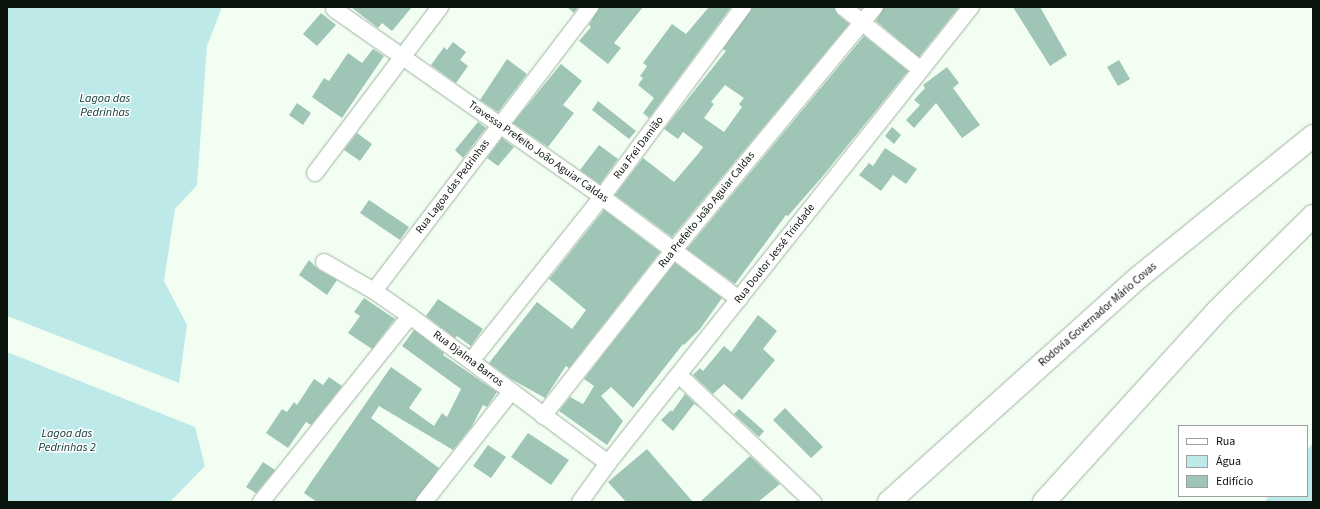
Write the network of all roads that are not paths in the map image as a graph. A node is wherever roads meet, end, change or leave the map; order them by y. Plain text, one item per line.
1 (440, 7) edge
2 (590, 7) edge
3 (743, 7) edge
4 (843, 7) edge
5 (876, 7) edge
6 (971, 7) edge
7 (334, 9) dead end
8 (862, 23) junction
9 (401, 56) junction
10 (921, 70) junction
11 (500, 126) junction
12 (1313, 136) edge
13 (315, 173) dead end
14 (602, 197) junction
15 (1313, 216) edge
16 (673, 251) junction
17 (324, 262) dead end
18 (374, 291) junction
19 (739, 299) junction
20 (410, 316) junction
21 (472, 361) junction
22 (679, 375) junction
23 (511, 392) junction
24 (543, 416) junction
25 (608, 463) junction
26 (262, 502) edge
27 (424, 502) edge
28 (580, 502) edge
29 (813, 502) edge
30 (889, 502) edge
31 (1044, 502) edge

1 - 9 street
2 - 11 street, Rua Lagoa das Pedrinhas
3 - 14 street, Rua Frei Damião
4 - 8 street
5 - 8 street, Rua Prefeito João Aguiar Caldas
6 - 10 street, Rua Doutor Jessé Trindade
7 - 9 street, Travessa Prefeito João Aguiar Caldas
8 - 10 street
8 - 16 street, Rua Prefeito João Aguiar Caldas
9 - 11 street, Travessa Prefeito João Aguiar Caldas
9 - 13 street
10 - 19 street, Rua Doutor Jessé Trindade
11 - 14 street, Travessa Prefeito João Aguiar Caldas
11 - 18 street, Rua Lagoa das Pedrinhas
12 - 30 highway, Rodovia Governador Mário Covas
14 - 16 street, Travessa Prefeito João Aguiar Caldas
14 - 21 street, Rua Frei Damião
15 - 31 highway
16 - 19 street, Travessa Prefeito João Aguiar Caldas
16 - 24 street, Rua Prefeito João Aguiar Caldas
17 - 18 street, Rua Djalma Barros
18 - 20 street, Rua Djalma Barros
19 - 22 street, Rua Doutor Jessé Trindade
20 - 21 street, Rua Djalma Barros
20 - 26 street
21 - 23 street, Rua Djalma Barros
22 - 25 street, Rua Doutor Jessé Trindade
22 - 29 street
23 - 24 street, Rua Djalma Barros
23 - 27 street
24 - 25 street, Rua Djalma Barros
25 - 28 street, Rua Doutor Jessé Trindade

